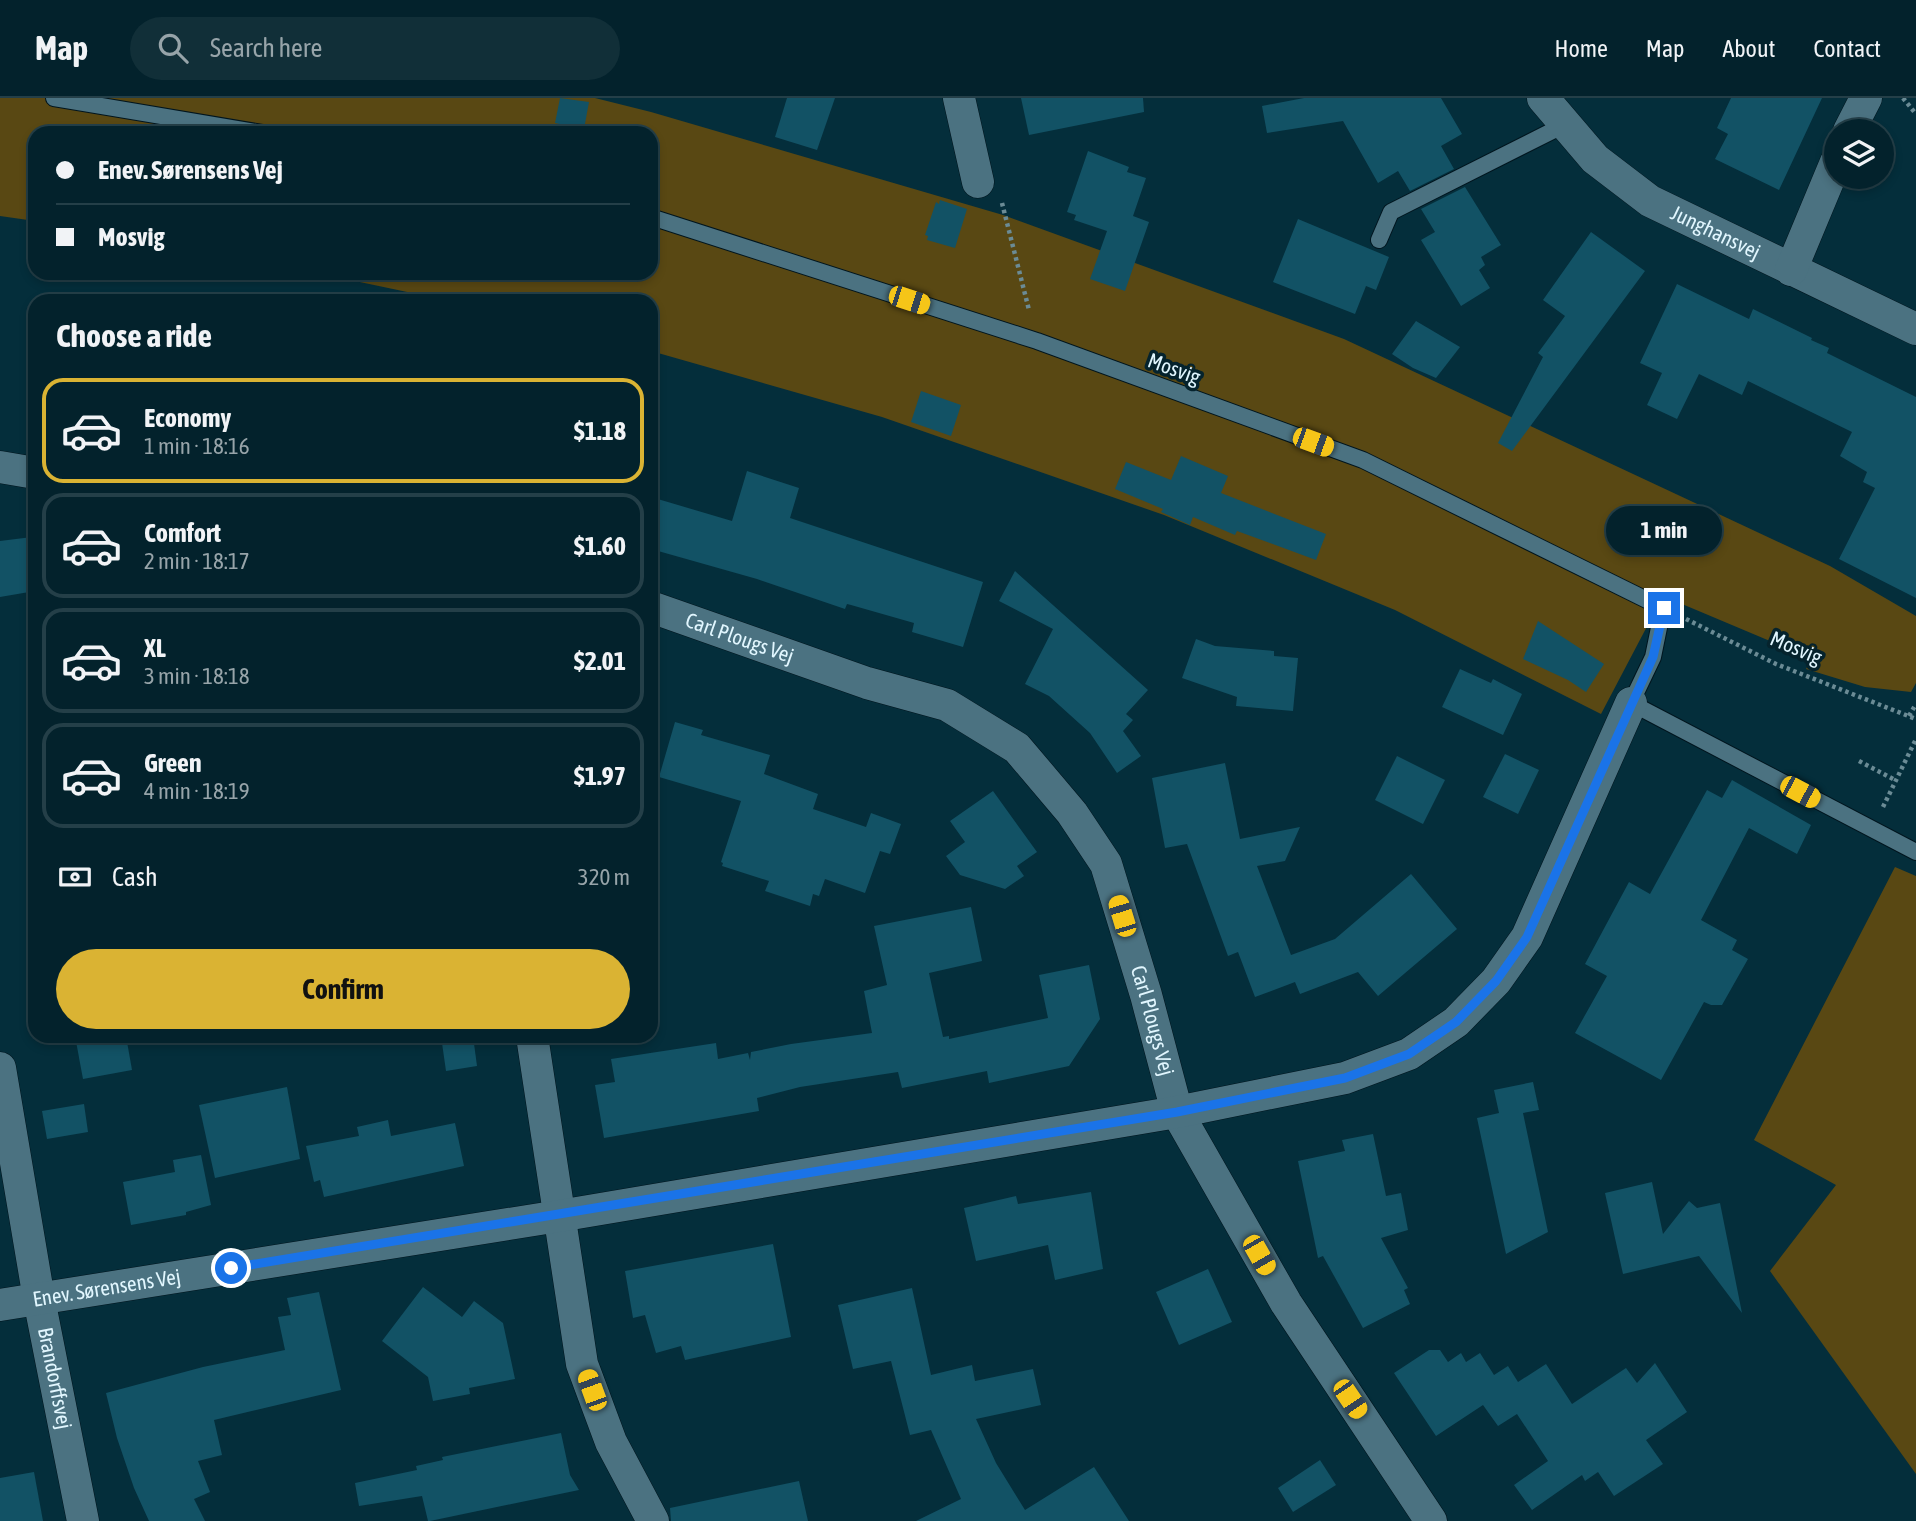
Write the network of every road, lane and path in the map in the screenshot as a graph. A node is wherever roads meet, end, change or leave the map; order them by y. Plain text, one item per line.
1 (54, 98) edge
2 (959, 98) edge
3 (1543, 98) edge
4 (1866, 98) edge
5 (1903, 98) edge
6 (1916, 114) edge
7 (1855, 119) edge
8 (1566, 124) junction
9 (220, 126) edge
10 (978, 182) joint
11 (1825, 189) edge
12 (658, 219) edge
13 (1379, 240) dead end
14 (1791, 270) junction
15 (1916, 329) edge
16 (1037, 341) junction
17 (0, 467) edge
18 (28, 472) edge
19 (1664, 608) junction
20 (658, 609) edge
21 (1631, 703) junction
22 (1916, 704) edge
23 (1909, 716) junction
24 (1916, 719) edge
25 (1916, 739) edge
26 (1859, 761) dead end
27 (1895, 780) junction
28 (1873, 830) junction
29 (1916, 852) edge
30 (533, 1043) edge
31 (0, 1068) edge
32 (1177, 1112) junction
33 (559, 1216) junction
34 (39, 1299) junction
35 (0, 1305) edge
36 (83, 1521) edge
37 (653, 1521) edge
38 (1432, 1521) edge

1 - 9 lane
2 - 10 street
3 - 8 street, Junghansvej
4 - 7 street
5 - 6 path
8 - 13 lane
8 - 14 street, Junghansvej
10 - 16 path
11 - 14 street
12 - 16 lane, Mosvig
14 - 15 street, Junghansvej
16 - 19 lane, Mosvig
17 - 18 street
19 - 21 lane
19 - 23 path, Mosvig
20 - 32 street, Carl Plougs Vej
21 - 28 lane
21 - 32 street, Enev. Sørensens Vej
22 - 23 path
23 - 24 path, Mosvig
25 - 27 path
26 - 27 path
27 - 28 path
28 - 29 lane
30 - 33 street
31 - 34 street, Brandorffsvej
32 - 33 street, Enev. Sørensens Vej
32 - 38 street, Carl Plougs Vej
33 - 34 street, Enev. Sørensens Vej
33 - 37 street
34 - 35 street, Enev. Sørensens Vej
34 - 36 street, Brandorffsvej

